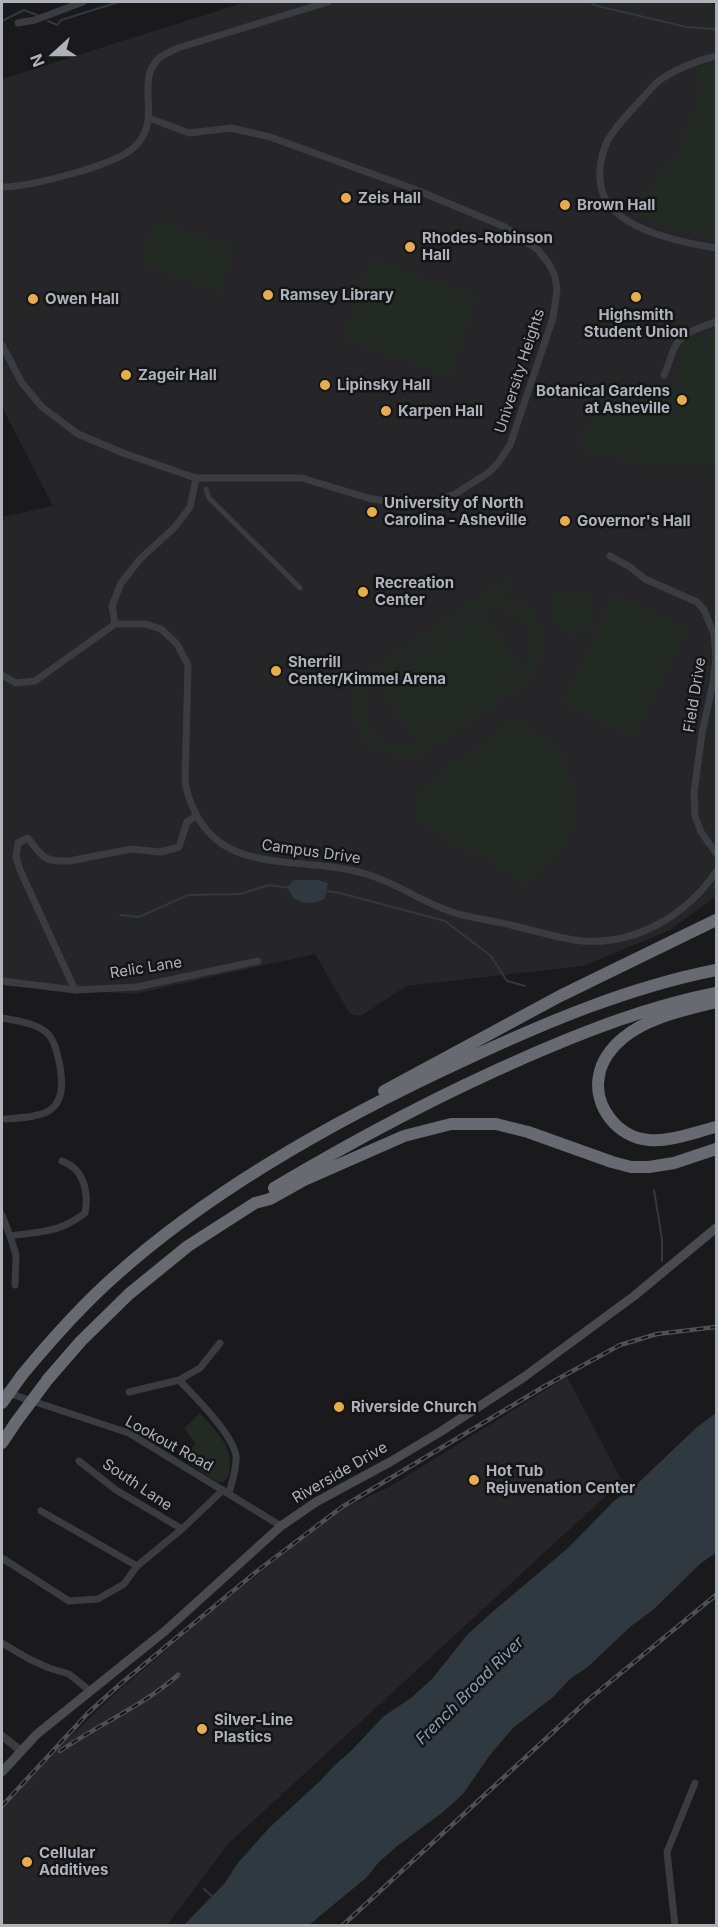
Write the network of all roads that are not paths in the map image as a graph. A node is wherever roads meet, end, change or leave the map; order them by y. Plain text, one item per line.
1 (83, 2) edge
2 (328, 2) edge
3 (18, 23) dead end
4 (717, 56) edge
5 (149, 118) junction
6 (2, 187) edge
7 (717, 248) edge
8 (717, 322) edge
9 (2, 345) edge
10 (664, 375) dead end
11 (196, 478) junction
12 (206, 489) dead end
13 (610, 556) dead end
14 (300, 588) dead end
15 (115, 624) junction
16 (2, 675) edge
17 (196, 816) junction
18 (717, 852) edge
19 (717, 872) edge
20 (717, 920) edge
21 (258, 961) dead end
22 (717, 970) edge
23 (2, 981) edge
24 (75, 990) junction
25 (717, 993) edge
26 (717, 1002) edge
27 (2, 1018) edge
28 (6, 1119) dead end
29 (717, 1127) edge
30 (717, 1149) edge
31 (286, 1154) junction
32 (62, 1161) dead end
33 (255, 1203) junction
34 (2, 1215) edge
35 (717, 1228) edge
36 (10, 1236) junction
37 (15, 1285) dead end
38 (220, 1343) dead end
39 (179, 1380) junction
40 (2, 1391) edge
41 (129, 1392) dead end
42 (2, 1403) edge
43 (2, 1443) edge
44 (79, 1461) dead end
45 (226, 1492) junction
46 (41, 1511) dead end
47 (281, 1526) junction
48 (182, 1529) junction
49 (2, 1558) edge
50 (137, 1566) junction
51 (2, 1643) edge
52 (90, 1691) junction
53 (2, 1736) edge
54 (20, 1750) junction
55 (2, 1772) edge
56 (695, 1783) dead end
57 (675, 1926) edge

1 - 3 street
2 - 5 street
4 - 7 street
5 - 6 street
5 - 11 street, University Heights
8 - 10 street
9 - 11 street, University Heights
11 - 15 street
12 - 14 street
13 - 18 street, Field Drive
15 - 16 street
15 - 17 street, Campus Drive
17 - 19 street, Campus Drive
17 - 24 street
20 - 31 highway
21 - 24 street, Relic Lane
22 - 31 highway
23 - 24 street, Relic Lane
25 - 33 highway
26 - 29 highway
27 - 28 street
30 - 33 highway
31 - 42 highway, bridge
32 - 36 street
33 - 43 highway, bridge
34 - 36 street
35 - 47 main road, Riverside Drive
36 - 37 street
38 - 39 street
39 - 41 street
39 - 45 street
40 - 45 street, Lookout Road
44 - 48 street, South Lane
45 - 47 street, Lookout Road
45 - 48 street
46 - 50 street
47 - 52 main road, Riverside Drive
48 - 50 street
49 - 50 street
51 - 52 street
52 - 54 main road, Riverside Drive
53 - 54 street
54 - 55 main road, Riverside Drive
56 - 57 street

